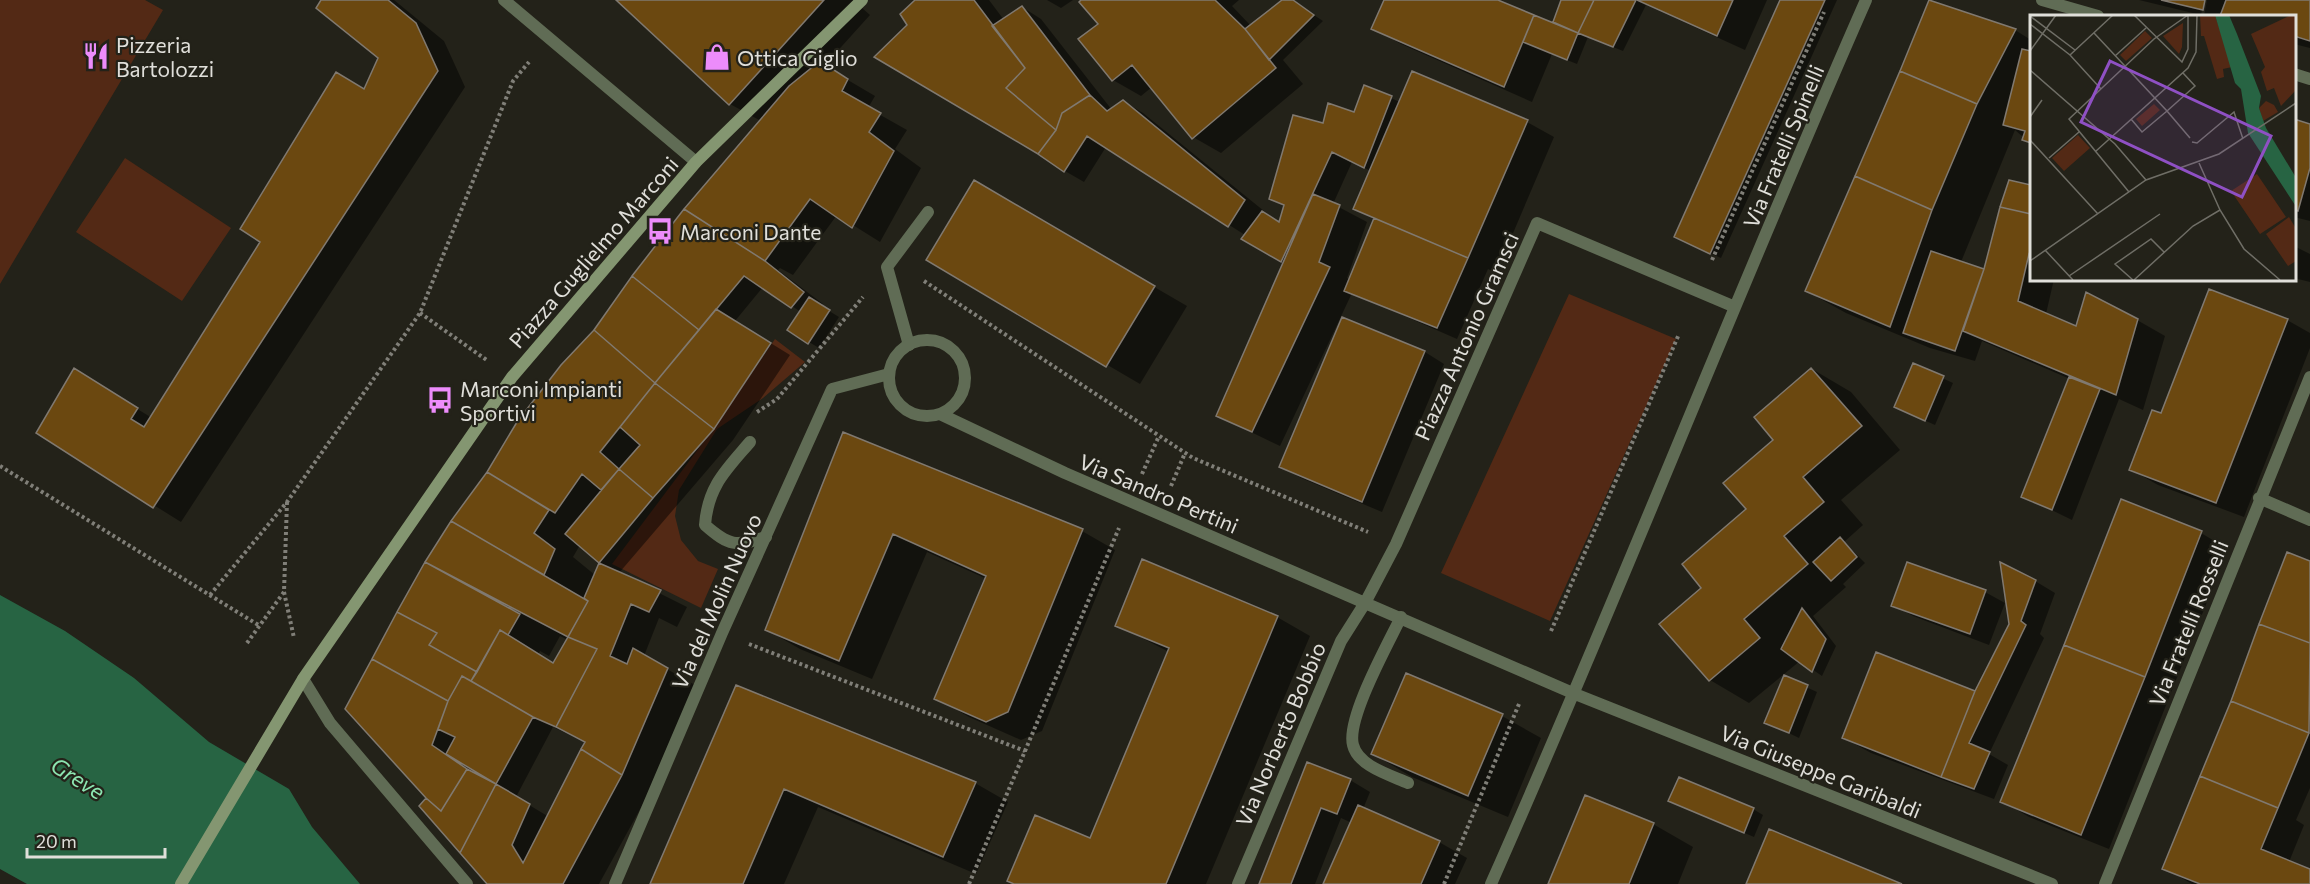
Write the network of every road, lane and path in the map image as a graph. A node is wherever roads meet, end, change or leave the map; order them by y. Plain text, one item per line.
1 (504, 0) edge
2 (862, 0) edge
3 (1866, 0) edge
4 (2042, 0) edge
5 (1825, 11) dead end
6 (2094, 15) edge
7 (548, 39) junction
8 (2295, 74) edge
9 (2310, 79) edge
10 (696, 162) junction
11 (927, 212) dead end
12 (1712, 260) dead end
13 (922, 280) dead end
14 (1735, 307) junction
15 (420, 313) junction
16 (1679, 334) dead end
17 (909, 345) junction
18 (889, 374) junction
19 (512, 377) junction
20 (2310, 377) edge
21 (940, 414) junction
22 (1159, 436) junction
23 (750, 442) dead end
24 (1185, 453) junction
25 (0, 466) edge
26 (1152, 479) dead end
27 (1161, 483) dead end
28 (2259, 498) junction
29 (287, 502) junction
30 (2310, 520) edge
31 (1119, 528) dead end
32 (1374, 534) dead end
33 (766, 537) junction
34 (210, 595) junction
35 (1365, 603) junction
36 (1401, 617) junction
37 (260, 626) junction
38 (1551, 631) dead end
39 (722, 633) junction
40 (247, 643) dead end
41 (303, 679) junction
42 (1575, 694) junction
43 (1519, 703) dead end
44 (1025, 751) junction
45 (1408, 783) dead end
46 (181, 884) edge
47 (467, 884) edge
48 (615, 884) edge
49 (969, 884) edge
50 (1238, 884) edge
51 (1444, 884) edge
52 (1491, 884) edge
53 (2052, 884) edge
54 (2105, 884) edge

1 - 7 street, Piazza Guglielmo Marconi
2 - 10 main road
3 - 14 street, Via Fratelli Spinelli
4 - 6 street
5 - 12 path
7 - 10 street, Piazza Guglielmo Marconi
7 - 15 path
8 - 9 street
10 - 19 main road, Piazza Guglielmo Marconi
11 - 17 street
13 - 22 path
14 - 35 street, Piazza Antonio Gramsci
14 - 42 street
15 - 19 path
15 - 29 path
16 - 38 path
17 - 18 street
17 - 21 street
18 - 21 street, Via Sandro Pertini
18 - 33 street, Via del Molin Nuovo
19 - 41 main road, Piazza Guglielmo Marconi
20 - 28 street, Via Fratelli Rosselli
21 - 35 street, Via Sandro Pertini
22 - 24 path
22 - 26 path
23 - 33 street
24 - 27 path
24 - 32 path
25 - 34 path
28 - 30 street
28 - 54 street, Via Fratelli Rosselli
29 - 34 path
29 - 37 path
31 - 44 path
33 - 39 street, Via del Molin Nuovo
34 - 37 path
35 - 36 street
35 - 50 street, Via Norberto Bobbio
36 - 42 street
36 - 45 street
37 - 40 path
39 - 44 path
39 - 48 street, Via del Molin Nuovo
41 - 46 main road, Piazza Guglielmo Marconi
41 - 47 street
42 - 52 street
42 - 53 street, Via Giuseppe Garibaldi
43 - 51 path
44 - 49 path

